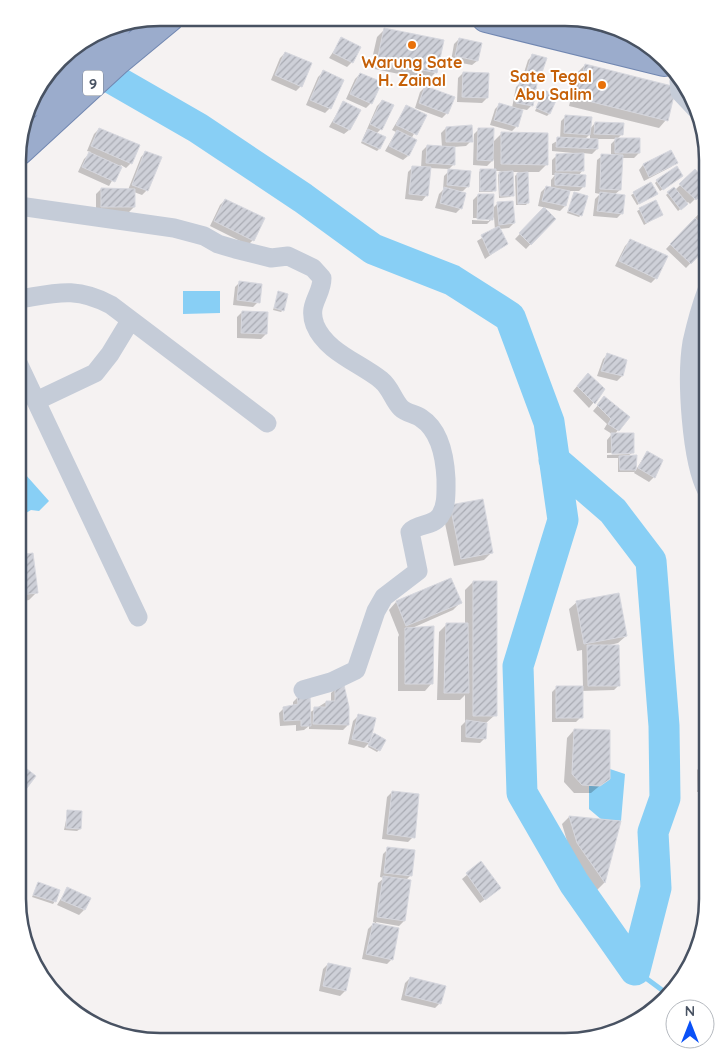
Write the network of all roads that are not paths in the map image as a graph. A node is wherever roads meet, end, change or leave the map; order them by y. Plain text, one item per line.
1 (159, 26) edge
2 (526, 26) edge
3 (100, 41) edge
4 (627, 46) edge
5 (647, 54) edge
6 (48, 87) edge
7 (27, 144) edge
8 (26, 207) edge
9 (26, 298) edge
10 (699, 320) edge
11 (130, 321) junction
12 (26, 380) edge
13 (36, 401) junction
14 (268, 423) dead end
15 (699, 467) edge
16 (138, 617) dead end
17 (303, 690) dead end

1 - 7 highway, 9
2 - 4 highway
3 - 6 highway, 9
4 - 5 highway
8 - 17 street
9 - 11 street
10 - 15 street
11 - 13 street
11 - 14 street
12 - 13 street
13 - 16 street

